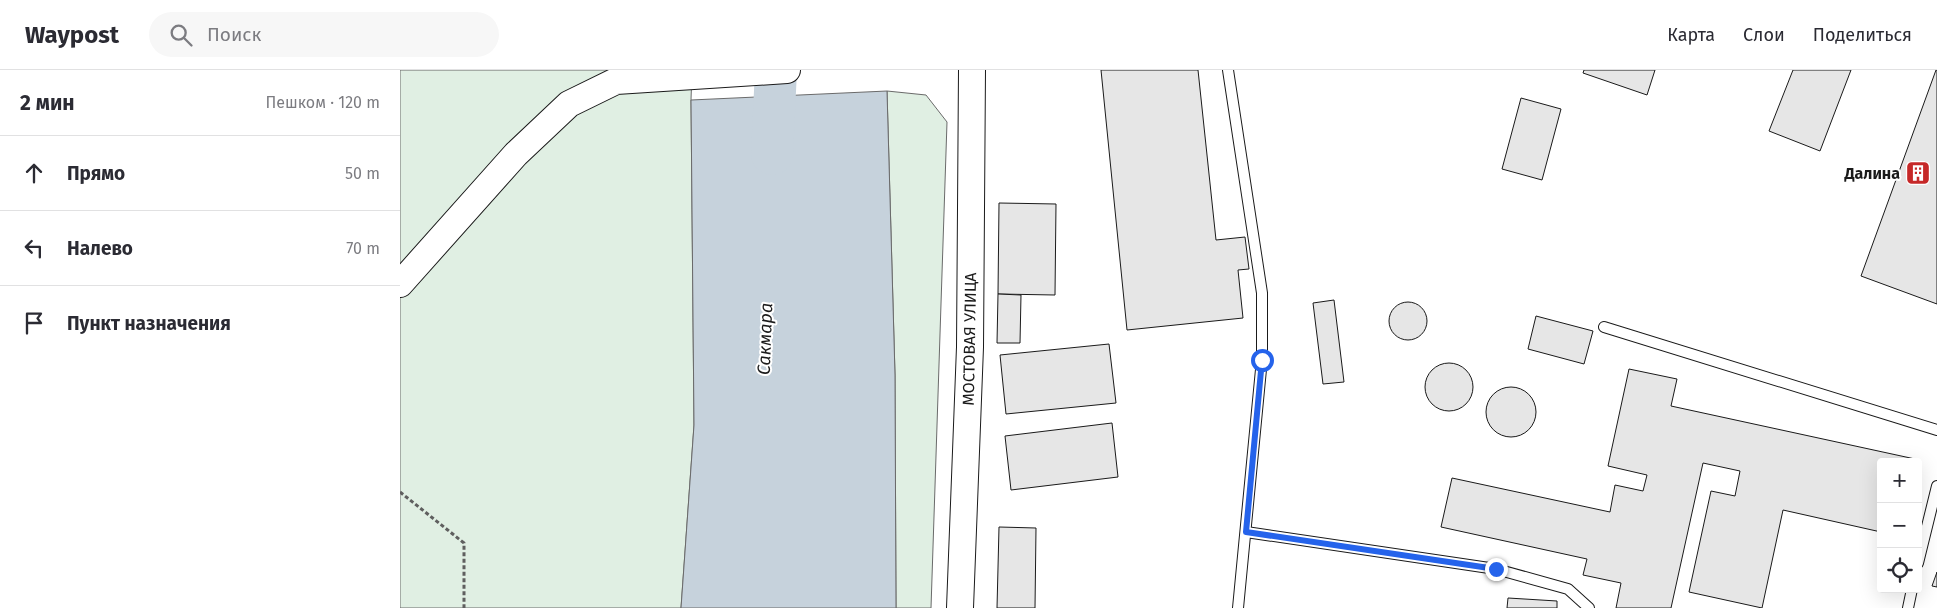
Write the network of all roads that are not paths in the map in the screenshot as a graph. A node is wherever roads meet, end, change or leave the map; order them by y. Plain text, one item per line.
1 (787, 70) edge
2 (972, 70) edge
3 (1228, 70) edge
4 (400, 284) edge
5 (1604, 327) dead end
6 (1937, 430) edge
7 (1937, 486) edge
8 (1246, 532) junction
9 (1922, 548) edge
10 (1911, 593) edge
11 (960, 608) edge
12 (1238, 608) edge
13 (1589, 608) edge
14 (1908, 608) edge

1 - 4 street
2 - 11 street, МОСТОВАЯ УЛИЦА
3 - 8 lane
5 - 6 lane
7 - 9 lane
8 - 12 lane
8 - 13 lane
10 - 14 lane

